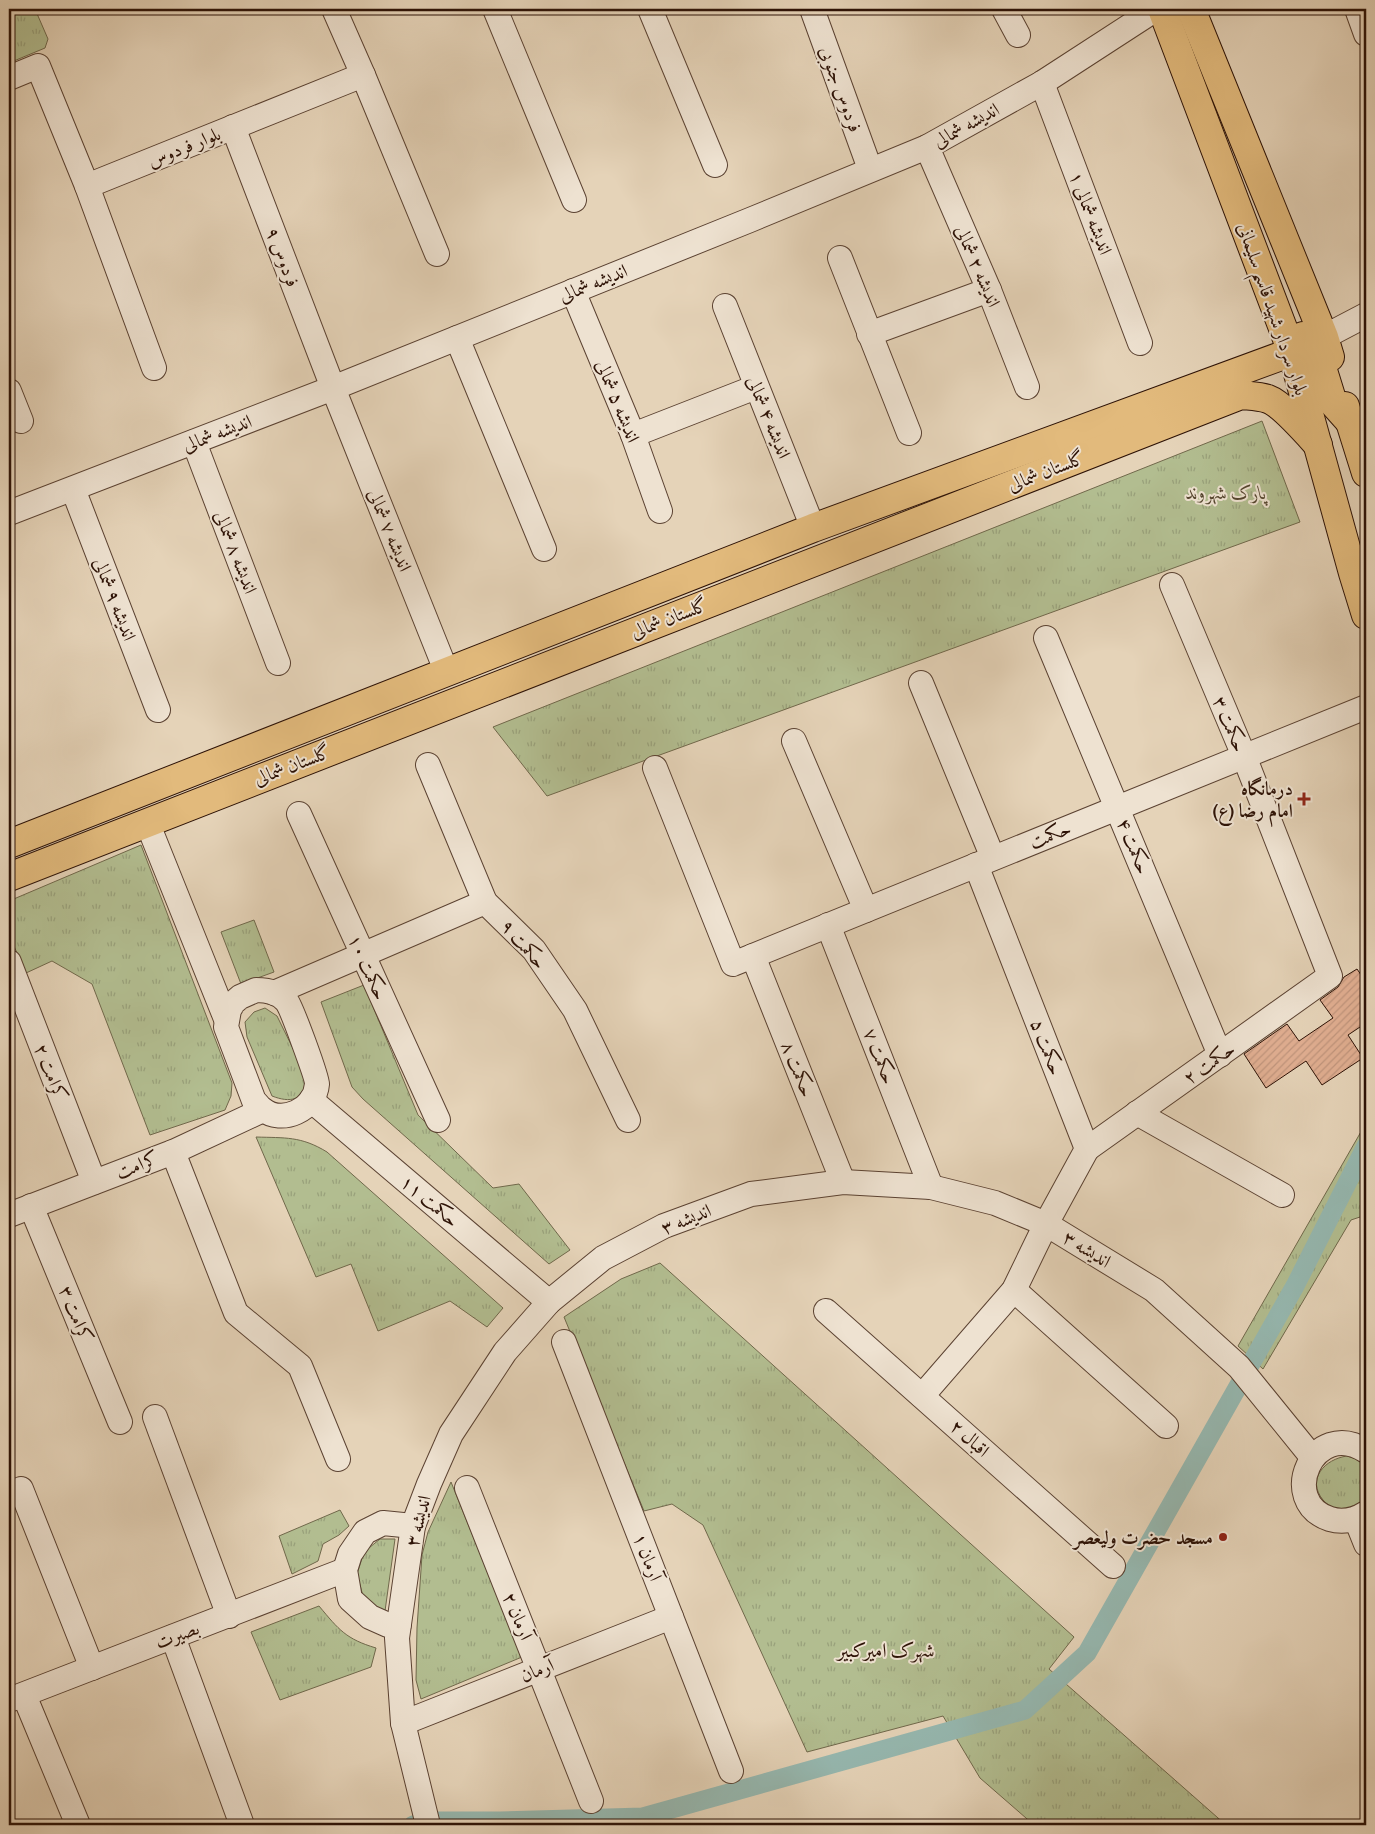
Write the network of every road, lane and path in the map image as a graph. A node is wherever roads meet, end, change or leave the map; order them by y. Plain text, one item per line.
1 (334, 9) edge
2 (495, 9) edge
3 (650, 9) edge
4 (812, 9) edge
5 (1004, 9) edge
6 (1156, 9) edge
7 (1162, 9) edge
8 (1191, 9) edge
9 (1357, 9) edge
10 (1366, 34) edge
11 (1018, 35) dead end
12 (363, 75) junction
13 (9, 78) edge
14 (1042, 83) junction
15 (233, 126) junction
16 (927, 146) junction
17 (715, 165) dead end
18 (870, 169) junction
19 (87, 186) junction
20 (574, 200) dead end
21 (437, 254) dead end
22 (840, 258) dead end
23 (989, 290) junction
24 (573, 292) junction
25 (726, 306) dead end
26 (1366, 315) edge
27 (869, 334) junction
28 (1324, 337) junction
29 (457, 338) junction
30 (1140, 343) dead end
31 (1292, 352) junction
32 (154, 368) dead end
33 (756, 386) junction
34 (1027, 387) dead end
35 (333, 388) junction
36 (9, 391) edge
37 (20, 421) dead end
38 (1350, 422) junction
39 (909, 433) dead end
40 (633, 435) junction
41 (194, 442) junction
42 (1318, 445) junction
43 (1366, 473) edge
44 (73, 489) junction
45 (660, 511) dead end
46 (9, 513) edge
47 (813, 528) junction
48 (544, 550) dead end
49 (1359, 578) edge
50 (1172, 585) dead end
51 (1366, 615) edge
52 (1046, 638) dead end
53 (278, 663) dead end
54 (447, 672) junction
55 (921, 683) dead end
56 (458, 700) junction
57 (1366, 707) edge
58 (158, 710) dead end
59 (794, 741) dead end
60 (1244, 756) junction
61 (428, 765) dead end
62 (655, 768) dead end
63 (1118, 808) junction
64 (299, 814) dead end
65 (147, 822) junction
66 (9, 844) edge
67 (984, 862) junction
68 (9, 877) edge
69 (485, 902) junction
70 (866, 910) junction
71 (828, 925) junction
72 (362, 955) junction
73 (743, 960) junction
74 (9, 962) edge
75 (1330, 976) joint
76 (274, 993) junction
77 (226, 1019) junction
78 (1220, 1055) junction
79 (311, 1100) junction
80 (263, 1110) junction
81 (1137, 1113) junction
82 (438, 1120) dead end
83 (628, 1120) dead end
84 (1087, 1149) junction
85 (173, 1152) junction
86 (94, 1182) junction
87 (843, 1182) junction
88 (931, 1187) junction
89 (1282, 1195) dead end
90 (31, 1206) junction
91 (9, 1215) edge
92 (1046, 1224) junction
93 (1014, 1290) junction
94 (549, 1302) junction
95 (826, 1311) dead end
96 (564, 1342) dead end
97 (922, 1396) junction
98 (156, 1417) dead end
99 (120, 1422) dead end
100 (1166, 1426) dead end
101 (1366, 1452) edge
102 (1312, 1457) junction
103 (338, 1459) dead end
104 (467, 1488) dead end
105 (21, 1489) dead end
106 (1361, 1516) edge
107 (413, 1526) junction
108 (1366, 1544) edge
109 (1113, 1566) dead end
110 (345, 1570) junction
111 (229, 1616) junction
112 (671, 1616) junction
113 (399, 1624) junction
114 (173, 1637) junction
115 (92, 1668) junction
116 (539, 1669) junction
117 (16, 1698) edge
118 (403, 1723) junction
119 (731, 1771) dead end
120 (591, 1801) dead end
121 (78, 1825) edge
122 (242, 1825) edge
123 (428, 1825) edge

1 - 12 street
2 - 20 street
3 - 17 street
4 - 18 street, فردوس جنوبی
5 - 11 street
6 - 14 street, اندیشه شمالی
7 - 31 main road, بلوار سردار شهید قاسم سلیمانی
8 - 28 main road, بلوار سردار شهید قاسم سلیمانی
9 - 10 street
12 - 15 street, بلوار فردوس
12 - 21 street
13 - 19 street
14 - 16 street, اندیشه شمالی
14 - 30 street, اندیشه شمالی ۱
15 - 19 street, بلوار فردوس
15 - 35 street, فردوس ۹
16 - 18 street, اندیشه شمالی
16 - 23 street, اندیشه ۲ شمالی
18 - 24 street, اندیشه شمالی
19 - 32 street
22 - 27 street
23 - 27 street
23 - 34 street, اندیشه ۲ شمالی
24 - 29 street, اندیشه شمالی
24 - 40 street, اندیشه ۵ شمالی
25 - 33 street, اندیشه ۴ شمالی
26 - 28 street
27 - 39 street
28 - 38 main road, بلوار سردار شهید قاسم سلیمانی
29 - 35 street, اندیشه شمالی
29 - 48 street
31 - 38 main road
31 - 42 main road, بلوار سردار شهید قاسم سلیمانی
31 - 47 main road, گلستان شمالی
33 - 40 street
33 - 47 street, اندیشه ۴ شمالی
35 - 41 street, اندیشه شمالی
35 - 54 street, اندیشه ۷ شمالی
36 - 37 street
38 - 43 main road, بلوار سردار شهید قاسم سلیمانی
40 - 45 street, اندیشه ۵ شمالی
41 - 44 street, اندیشه شمالی
41 - 53 street, اندیشه ۸ شمالی
42 - 49 main road, بلوار سردار شهید قاسم سلیمانی
42 - 56 main road, گلستان شمالی
44 - 46 street, اندیشه شمالی
44 - 58 street, اندیشه ۹ شمالی
47 - 54 main road, گلستان شمالی
49 - 51 main road, بلوار سردار شهید قاسم سلیمانی
50 - 60 street, حکمت ۳
52 - 63 street, حکمت ۴
54 - 56 main road
54 - 66 main road, گلستان شمالی
55 - 67 street, حکمت ۵
56 - 65 main road, گلستان شمالی
57 - 60 street, حکمت
59 - 70 street
60 - 63 street, حکمت
60 - 75 street, حکمت ۳
61 - 69 street, حکمت ۹
62 - 73 street, حکمت ۸
63 - 67 street, حکمت
63 - 78 street, حکمت ۴
64 - 72 street, حکمت ۱۰
65 - 68 main road, گلستان شمالی
65 - 77 street
67 - 70 street, حکمت
67 - 84 street, حکمت ۵
69 - 72 street
69 - 83 street, حکمت ۹
70 - 71 street, حکمت
71 - 73 street, حکمت
71 - 88 street, حکمت ۷
72 - 76 street
72 - 82 street, حکمت ۱۰
73 - 87 street, حکمت ۸
74 - 86 street, کرامت ۲
75 - 78 street, حکمت ۲
76 - 77 street
76 - 79 street
77 - 80 street
78 - 81 street, حکمت ۲
79 - 80 street
79 - 94 street, حکمت ۱۱
80 - 85 street, کرامت
81 - 84 street, حکمت ۲
81 - 89 street
84 - 92 street
85 - 86 street, کرامت
85 - 103 street
86 - 90 street, کرامت
87 - 88 street, اندیشه ۳
87 - 94 street, اندیشه ۳
88 - 92 street, اندیشه ۳
90 - 91 street, کرامت
90 - 99 street, کرامت ۳
92 - 93 street
92 - 102 street, اندیشه ۳
93 - 97 street
93 - 100 street
94 - 107 street, اندیشه ۳
95 - 97 street, اقبال ۲
96 - 112 street, آرمان ۱
97 - 109 street, اقبال ۲
98 - 111 street
101 - 102 street
102 - 106 street
104 - 116 street, آرمان ۲
105 - 115 street
106 - 108 street
107 - 110 street
107 - 113 street, اندیشه ۳
110 - 111 street, بصیرت
110 - 113 street
111 - 114 street, بصیرت
112 - 116 street, آرمان
112 - 119 street, آرمان ۱
113 - 118 street, اندیشه ۳
114 - 115 street, بصیرت
114 - 122 street
115 - 117 street, بصیرت
116 - 118 street, آرمان
116 - 120 street, آرمان ۲
117 - 121 street
118 - 123 street, اندیشه ۳

